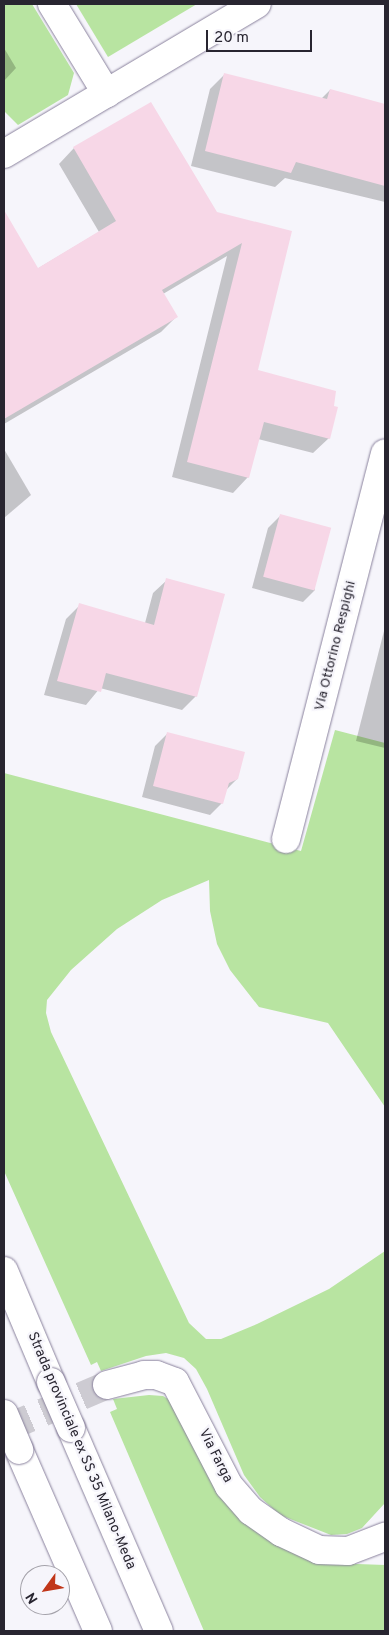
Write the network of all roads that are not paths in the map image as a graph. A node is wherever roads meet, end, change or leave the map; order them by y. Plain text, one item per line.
1 (52, 4) edge
2 (257, 4) edge
3 (107, 94) junction
4 (6, 147) edge
5 (385, 454) edge
6 (286, 839) dead end
7 (4, 1271) edge
8 (107, 1385) tunnel mouth
9 (4, 1414) edge
10 (385, 1537) edge
11 (98, 1631) edge
12 (159, 1631) edge

1 - 3 main road
2 - 3 main road
3 - 4 main road
5 - 6 main road, Via Ottorino Respighi
7 - 12 main road, Strada provinciale ex SS 35 Milano-Meda, bridge
8 - 10 main road, Via Farga
9 - 11 main road, bridge

